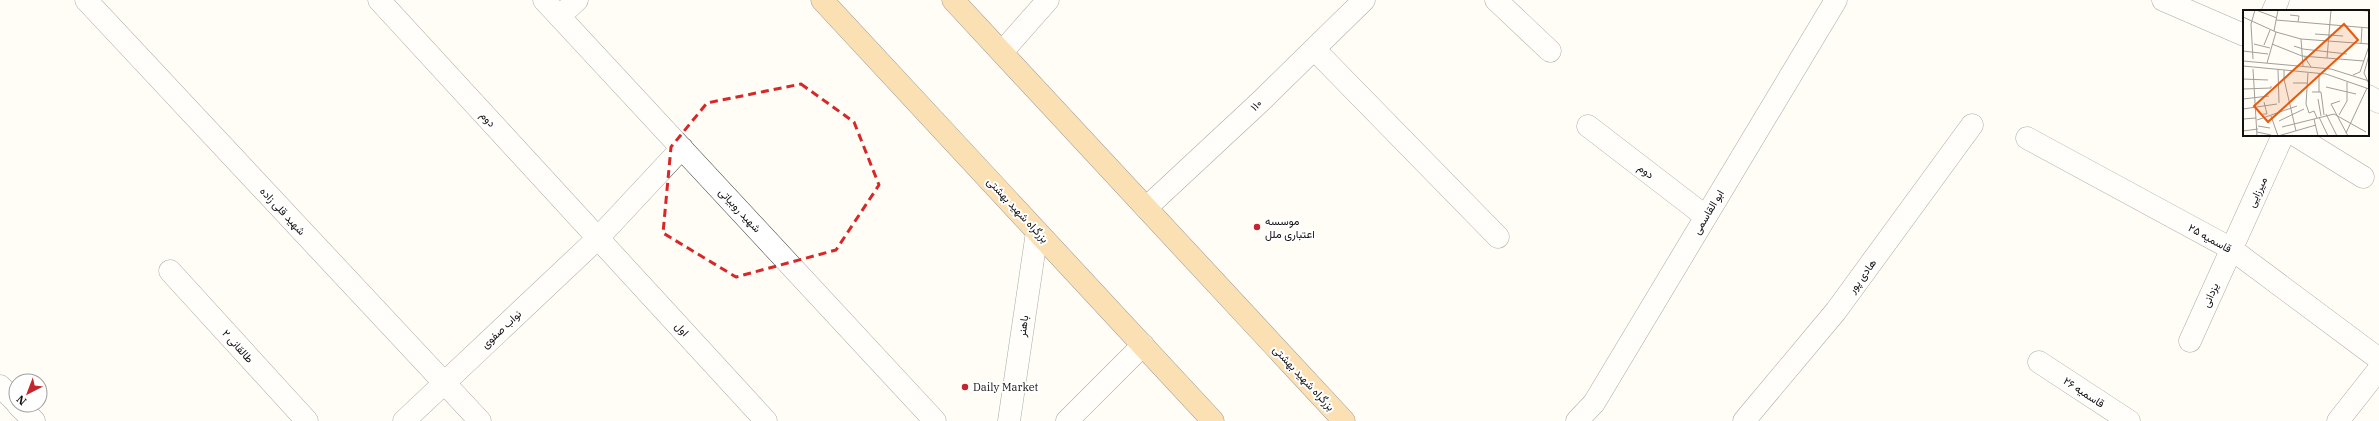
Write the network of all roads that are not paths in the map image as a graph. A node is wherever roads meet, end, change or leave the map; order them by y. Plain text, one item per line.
1 (86, 0) edge
2 (379, 0) edge
3 (544, 0) edge
4 (577, 0) edge
5 (822, 0) edge
6 (953, 0) edge
7 (1048, 0) edge
8 (1364, 0) edge
9 (1496, 0) edge
10 (1836, 0) edge
11 (2163, 0) edge
12 (2278, 0) edge
13 (2273, 10) edge
14 (560, 16) junction
15 (2243, 35) edge
16 (1314, 50) junction
17 (1550, 51) dead end
18 (1002, 52) junction
19 (2369, 97) edge
20 (2379, 102) edge
21 (1972, 124) dead end
22 (1588, 126) dead end
23 (2283, 136) edge
24 (2297, 136) edge
25 (2027, 138) dead end
26 (682, 148) junction
27 (2363, 177) dead end
28 (1146, 208) junction
29 (1705, 216) junction
30 (1037, 232) junction
31 (1498, 237) dead end
32 (598, 238) junction
33 (2230, 248) junction
34 (170, 271) dead end
35 (2190, 341) dead end
36 (1143, 345) junction
37 (2379, 359) edge
38 (2039, 362) dead end
39 (2379, 369) edge
40 (444, 383) junction
41 (0, 386) edge
42 (8, 394) edge
43 (26, 413) edge
44 (34, 421) edge
45 (307, 421) edge
46 (404, 421) edge
47 (480, 421) edge
48 (766, 421) edge
49 (935, 421) edge
50 (1009, 421) edge
51 (1067, 421) edge
52 (1213, 421) edge
53 (1344, 421) edge
54 (1577, 421) edge
55 (1744, 421) edge
56 (2129, 421) edge
57 (2338, 421) edge

1 - 40 street, شهید قلی زاده
2 - 32 street, دوم
3 - 14 street, شهید روبیاتی
4 - 14 street
5 - 30 highway, بزرگراه شهید بهشتی
6 - 18 highway, بزرگراه شهید بهشتی
7 - 18 street
8 - 16 street, ۱۱۰
9 - 17 street
10 - 29 street, ابو القاسمی
11 - 15 street
12 - 13 street
14 - 26 street, شهید روبیاتی
16 - 28 street, ۱۱۰
16 - 31 street
18 - 28 highway, بزرگراه شهید بهشتی
19 - 20 street
21 - 55 street, هادی پور
22 - 29 street, دوم
23 - 33 street, میرزایی
24 - 27 street
25 - 33 street, قاسمیه ۲۵
26 - 32 street, نواب صفوی
26 - 49 street, شهید روبیاتی
28 - 53 highway, بزرگراه شهید بهشتی
29 - 54 street, ابو القاسمی
30 - 36 highway, بزرگراه شهید بهشتی
30 - 50 street, باهنر
32 - 40 street, نواب صفوی
32 - 48 street, اول
33 - 35 street, یزدانی
33 - 37 street, قاسمیه ۲۵
34 - 45 street, طالقانی ۲
36 - 51 street
36 - 52 highway, بزرگراه شهید بهشتی
38 - 56 street, قاسمیه ۲۶
39 - 57 street
40 - 46 street, نواب صفوی
40 - 47 street, شهید قلی زاده
41 - 42 street
43 - 44 street

